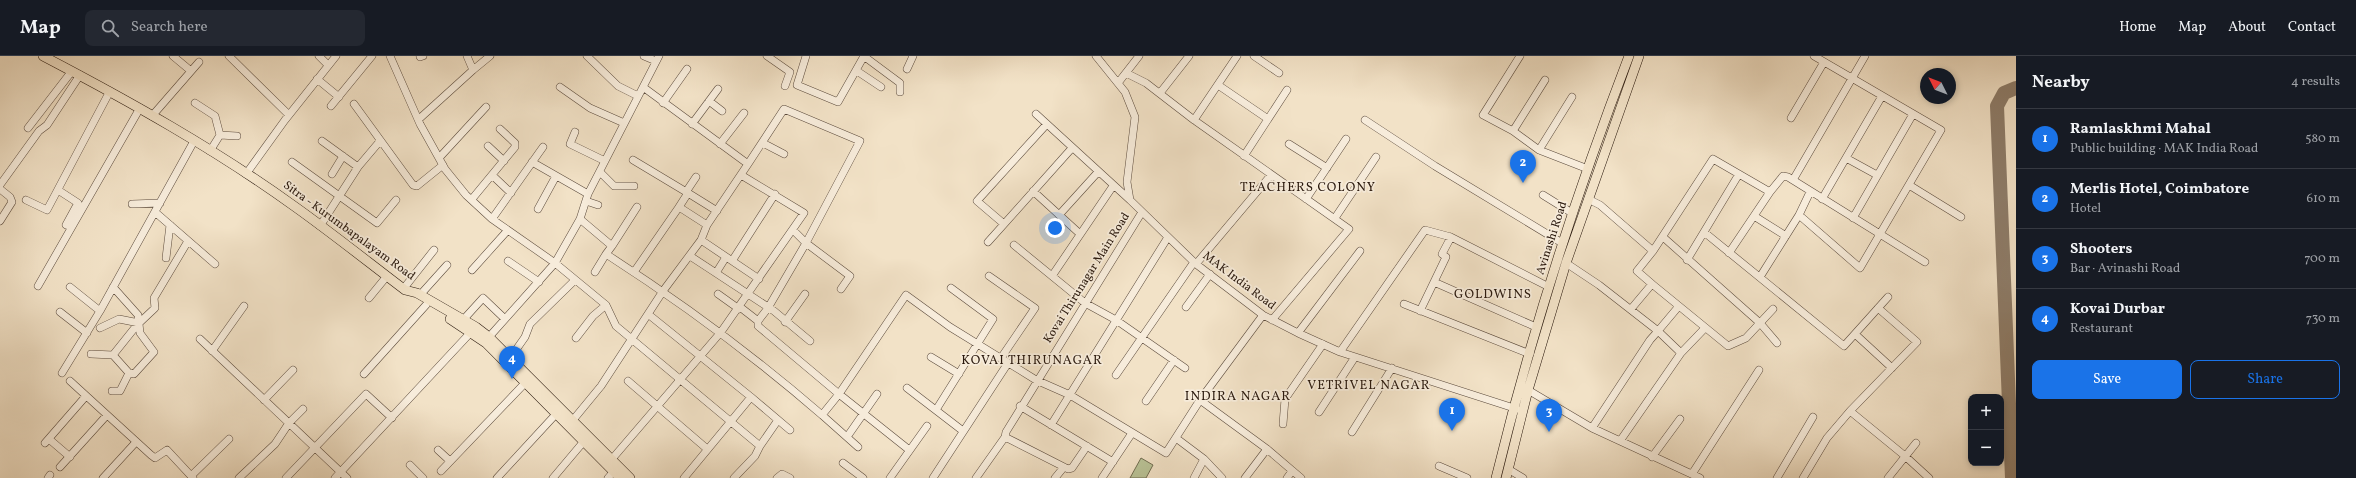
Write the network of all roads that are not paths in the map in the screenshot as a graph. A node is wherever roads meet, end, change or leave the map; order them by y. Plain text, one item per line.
1 (43, 56) edge
2 (173, 56) edge
3 (229, 56) edge
4 (319, 56) edge
5 (336, 56) edge
6 (372, 56) edge
7 (390, 56) edge
8 (467, 56) edge
9 (490, 56) edge
10 (587, 56) edge
11 (644, 56) edge
12 (767, 56) edge
13 (806, 56) edge
14 (865, 56) edge
15 (913, 56) edge
16 (1096, 56) edge
17 (1139, 56) edge
18 (1190, 56) edge
19 (1237, 56) edge
20 (1254, 56) edge
21 (1520, 56) edge
22 (1629, 56) edge
23 (1639, 56) edge
24 (1814, 56) edge
25 (1865, 56) edge
26 (657, 59) edge
27 (199, 62) dead end
28 (1824, 62) junction
29 (328, 65) junction
30 (687, 69) dead end
31 (907, 69) dead end
32 (473, 70) junction
33 (191, 71) junction
34 (857, 71) junction
35 (1126, 72) junction
36 (76, 73) junction
37 (1279, 73) dead end
38 (1852, 78) junction
39 (317, 79) junction
40 (1545, 80) dead end
41 (1118, 83) junction
42 (1218, 85) junction
43 (785, 86) dead end
44 (881, 86) dead end
45 (560, 87) dead end
46 (643, 88) junction
47 (718, 89) dead end
48 (1288, 90) dead end
49 (110, 91) junction
50 (900, 92) dead end
51 (1160, 93) junction
52 (638, 96) junction
53 (1882, 96) junction
54 (339, 97) junction
55 (1572, 97) dead end
56 (709, 102) junction
57 (663, 103) junction
58 (195, 104) dead end
59 (354, 104) dead end
60 (331, 106) dead end
61 (486, 107) dead end
62 (140, 108) junction
63 (722, 111) dead end
64 (744, 113) dead end
65 (1036, 114) dead end
66 (1913, 114) junction
67 (289, 115) junction
68 (152, 116) junction
69 (1791, 118) dead end
70 (419, 119) junction
71 (1268, 119) junction
72 (1194, 120) junction
73 (1365, 120) dead end
74 (624, 124) junction
75 (692, 124) junction
76 (1046, 125) junction
77 (28, 128) dead end
78 (500, 129) dead end
79 (465, 130) junction
80 (1513, 131) junction
81 (575, 132) dead end
82 (220, 135) junction
83 (237, 136) dead end
84 (471, 136) dead end
85 (1346, 139) dead end
86 (194, 141) junction
87 (322, 141) dead end
88 (380, 141) junction
89 (720, 144) junction
90 (763, 144) junction
91 (1289, 144) dead end
92 (488, 146) dead end
93 (543, 147) dead end
94 (1072, 148) junction
95 (1539, 150) junction
96 (210, 151) junction
97 (784, 154) dead end
98 (343, 156) junction
99 (1244, 156) junction
100 (1376, 157) dead end
101 (1846, 158) junction
102 (633, 160) dead end
103 (504, 161) junction
104 (605, 161) junction
105 (292, 162) dead end
106 (441, 162) junction
107 (532, 162) junction
108 (748, 164) junction
109 (358, 167) junction
110 (1327, 168) junction
111 (1588, 169) junction
112 (600, 172) junction
113 (1098, 172) junction
114 (246, 174) junction
115 (332, 174) dead end
116 (1739, 174) junction
117 (492, 175) junction
118 (741, 175) junction
119 (1271, 175) junction
120 (1877, 175) junction
121 (556, 176) junction
122 (696, 177) dead end
123 (1793, 180) junction
124 (0, 185) edge
125 (1909, 185) junction
126 (634, 186) dead end
127 (1113, 186) junction
128 (0, 189) edge
129 (58, 190) junction
130 (687, 192) junction
131 (1033, 192) junction
132 (1770, 192) junction
133 (1810, 192) junction
134 (511, 193) junction
135 (775, 194) junction
136 (1543, 195) dead end
137 (339, 196) junction
138 (587, 197) junction
139 (1306, 199) junction
140 (1588, 199) junction
141 (1822, 199) junction
142 (26, 200) dead end
143 (396, 200) dead end
144 (472, 200) junction
145 (1130, 200) junction
146 (160, 203) junction
147 (132, 204) dead end
148 (598, 205) dead end
149 (637, 207) dead end
150 (679, 207) junction
151 (538, 209) dead end
152 (717, 211) junction
153 (155, 212) junction
154 (1142, 212) junction
155 (804, 213) junction
156 (1572, 213) junction
157 (1059, 215) junction
158 (1799, 215) junction
159 (1754, 216) junction
160 (1961, 217) dead end
161 (1335, 218) junction
162 (1853, 218) junction
163 (492, 219) junction
164 (580, 219) junction
165 (817, 220) junction
166 (0, 222) edge
167 (1004, 224) junction
168 (66, 225) dead end
169 (170, 225) junction
170 (707, 225) junction
171 (320, 226) junction
172 (793, 230) junction
173 (507, 231) junction
174 (1704, 232) junction
175 (1079, 233) junction
176 (1880, 234) junction
177 (1451, 236) junction
178 (1786, 236) junction
179 (1168, 237) junction
180 (1663, 237) junction
181 (701, 240) junction
182 (188, 241) junction
183 (988, 242) dead end
184 (806, 243) junction
185 (1562, 243) junction
186 (1014, 245) dead end
187 (612, 246) junction
188 (434, 250) dead end
189 (1360, 251) dead end
190 (1654, 251) junction
191 (1729, 253) junction
192 (606, 254) junction
193 (690, 256) junction
194 (166, 258) dead end
195 (729, 259) junction
196 (1687, 260) junction
197 (508, 261) dead end
198 (1925, 262) dead end
199 (555, 263) junction
200 (1195, 263) junction
201 (1566, 263) junction
202 (215, 264) dead end
203 (447, 265) dead end
204 (472, 270) dead end
205 (595, 272) dead end
206 (634, 272) junction
207 (716, 273) junction
208 (1210, 274) junction
209 (388, 276) junction
210 (990, 276) dead end
211 (1052, 276) junction
212 (1760, 277) junction
213 (759, 279) junction
214 (575, 280) junction
215 (539, 282) junction
216 (1434, 282) junction
217 (1652, 284) junction
218 (38, 286) dead end
219 (70, 286) dead end
220 (113, 287) junction
221 (1549, 287) junction
222 (951, 288) dead end
223 (405, 289) junction
224 (841, 289) dead end
225 (663, 291) junction
226 (718, 294) dead end
227 (805, 294) dead end
228 (420, 295) junction
229 (749, 295) junction
230 (1888, 297) dead end
231 (369, 298) dead end
232 (1085, 302) junction
233 (606, 304) junction
234 (1404, 304) dead end
235 (426, 305) junction
236 (244, 306) dead end
237 (1186, 306) dead end
238 (1679, 306) junction
239 (739, 308) junction
240 (768, 308) junction
241 (1878, 308) junction
242 (1631, 309) junction
243 (1774, 309) dead end
244 (1420, 310) junction
245 (100, 311) junction
246 (60, 312) dead end
247 (648, 314) junction
248 (1262, 315) junction
249 (505, 319) junction
250 (463, 320) junction
251 (1116, 320) junction
252 (1272, 320) junction
253 (758, 321) junction
254 (785, 322) junction
255 (1760, 322) junction
256 (139, 323) junction
257 (1536, 327) junction
258 (100, 328) dead end
259 (1705, 328) junction
260 (474, 330) junction
261 (1658, 331) junction
262 (721, 332) junction
263 (86, 333) junction
264 (1298, 333) junction
265 (1854, 334) junction
266 (489, 337) junction
267 (576, 338) dead end
268 (632, 338) junction
269 (1142, 338) junction
270 (200, 339) dead end
271 (810, 341) dead end
272 (1777, 343) dead end
273 (978, 344) junction
274 (1323, 344) junction
275 (212, 351) junction
276 (1340, 352) junction
277 (1682, 353) junction
278 (91, 354) dead end
279 (1530, 354) junction
280 (113, 355) junction
281 (511, 357) junction
282 (701, 357) junction
283 (931, 357) dead end
284 (1355, 357) junction
285 (1001, 358) junction
286 (1174, 360) junction
287 (1008, 363) junction
288 (1185, 368) dead end
289 (1392, 368) junction
290 (1892, 368) junction
291 (292, 370) dead end
292 (1759, 370) dead end
293 (62, 372) dead end
294 (129, 373) junction
295 (364, 374) dead end
296 (959, 374) junction
297 (1116, 375) dead end
298 (681, 379) junction
299 (1036, 380) junction
300 (70, 381) dead end
301 (628, 381) dead end
302 (526, 382) junction
303 (907, 388) dead end
304 (1528, 390) junction
305 (112, 391) dead end
306 (839, 394) junction
307 (877, 394) dead end
308 (1070, 395) junction
309 (86, 396) junction
310 (751, 398) junction
311 (264, 400) junction
312 (1200, 400) junction
313 (1146, 401) dead end
314 (658, 405) junction
315 (1020, 406) junction
316 (1514, 408) junction
317 (303, 409) dead end
318 (936, 410) junction
319 (1523, 411) junction
320 (1850, 411) junction
321 (1319, 412) dead end
322 (557, 413) junction
323 (863, 413) junction
324 (107, 415) junction
325 (822, 415) junction
326 (1813, 417) dead end
327 (392, 418) junction
328 (1680, 419) dead end
329 (574, 420) junction
330 (778, 420) junction
331 (730, 422) junction
332 (289, 423) junction
333 (1283, 424) dead end
334 (1051, 425) junction
335 (927, 426) dead end
336 (1592, 428) junction
337 (790, 430) dead end
338 (963, 431) junction
339 (1352, 432) dead end
340 (1132, 433) junction
341 (847, 437) junction
342 (1005, 437) junction
343 (1176, 438) junction
344 (229, 439) dead end
345 (585, 440) junction
346 (1620, 441) junction
347 (136, 442) junction
348 (1916, 443) dead end
349 (760, 446) junction
350 (1087, 446) junction
351 (858, 447) dead end
352 (315, 448) junction
353 (706, 448) junction
354 (1267, 449) junction
355 (438, 450) dead end
356 (908, 450) junction
357 (1905, 456) junction
358 (70, 457) junction
359 (1652, 457) junction
360 (612, 459) junction
361 (1204, 459) junction
362 (450, 461) junction
363 (1113, 462) junction
364 (844, 463) dead end
365 (410, 465) dead end
366 (1439, 466) dead end
367 (60, 467) dead end
368 (1064, 467) junction
369 (441, 471) dead end
370 (1292, 471) junction
371 (341, 472) junction
372 (1507, 474) edge
373 (1692, 474) junction
374 (614, 476) edge
375 (192, 477) edge
376 (103, 478) edge
377 (239, 478) edge
378 (286, 478) edge
379 (335, 478) edge
380 (347, 478) edge
381 (423, 478) edge
382 (497, 478) edge
383 (553, 478) edge
384 (630, 478) edge
385 (684, 478) edge
386 (734, 478) edge
387 (777, 478) edge
388 (790, 478) edge
389 (864, 478) edge
390 (890, 478) edge
391 (933, 478) edge
392 (976, 478) edge
393 (1055, 478) edge
394 (1102, 478) edge
395 (1194, 478) edge
396 (1222, 478) edge
397 (1245, 478) edge
398 (1287, 478) edge
399 (1301, 478) edge
400 (1467, 478) edge
401 (1496, 478) edge
402 (1524, 478) edge
403 (1700, 478) edge
404 (1777, 478) edge
405 (1803, 478) edge
406 (1888, 478) edge
407 (1929, 478) edge

1 - 36 main road, Sitra - Kurumbapalayam Road
2 - 33 street
3 - 67 street
4 - 29 street
5 - 29 street
6 - 54 street
7 - 70 street
8 - 32 street
9 - 32 street
10 - 52 street
11 - 26 street
12 - 43 street
13 - 34 street
14 - 34 street
14 - 50 street
15 - 31 street
16 - 41 street
17 - 35 street
18 - 51 street
19 - 42 street
20 - 37 street
21 - 80 street
22 - 111 main road, Avinashi Road
23 - 140 main road, Avinashi Road
24 - 28 street
25 - 38 street
26 - 46 street
27 - 33 street
28 - 38 street
28 - 69 street
29 - 39 street
30 - 57 street
32 - 70 street
33 - 68 street
34 - 44 street
35 - 41 street
35 - 51 street
36 - 49 main road, Sitra - Kurumbapalayam Road
36 - 77 street
36 - 124 street
38 - 53 street
38 - 123 street
39 - 54 street
39 - 67 street
40 - 80 street
41 - 145 street
42 - 71 street
42 - 72 street
45 - 74 street
46 - 52 street
46 - 57 street
47 - 56 street
48 - 71 street
49 - 62 main road, Sitra - Kurumbapalayam Road
49 - 129 street
51 - 72 street
52 - 74 street
53 - 66 street
53 - 101 street
54 - 60 street
55 - 95 street
56 - 63 street
56 - 75 street
57 - 75 street
58 - 82 street
59 - 88 street
61 - 79 street
62 - 68 main road, Sitra - Kurumbapalayam Road
62 - 218 street
64 - 89 street
65 - 76 street, MAK India Road
66 - 120 street
66 - 125 street
67 - 114 street
68 - 86 main road, Sitra - Kurumbapalayam Road
70 - 106 street
71 - 99 street
72 - 99 street
73 - 185 street
74 - 104 street
75 - 89 street
76 - 94 street, MAK India Road
76 - 167 street
78 - 103 street
79 - 84 street
79 - 106 street
80 - 95 street
81 - 104 street
82 - 83 street
82 - 96 street
85 - 110 street
86 - 96 main road, Sitra - Kurumbapalayam Road
86 - 146 street
87 - 98 street
88 - 106 street
88 - 109 street
89 - 108 street
90 - 97 street
90 - 108 street
90 - 165 street
91 - 110 street
92 - 103 street
93 - 107 street
94 - 113 street, MAK India Road
94 - 131 street
95 - 111 street
96 - 114 main road, Sitra - Kurumbapalayam Road
98 - 109 street
98 - 115 street
99 - 119 street
100 - 161 street
101 - 120 street
101 - 141 street
102 - 130 street
103 - 117 street
104 - 112 street
105 - 137 street
106 - 144 street
107 - 121 street
107 - 134 street
108 - 118 street
109 - 137 street
110 - 139 street
111 - 156 main road, Avinashi Road
112 - 126 street
112 - 138 street
113 - 127 street, MAK India Road
113 - 157 street
114 - 171 main road, Sitra - Kurumbapalayam Road
116 - 132 street
116 - 174 street
116 - 180 street
117 - 134 street
117 - 144 street
118 - 135 street
118 - 152 street
119 - 139 street
119 - 200 street
120 - 162 street
121 - 138 street
121 - 151 street
122 - 130 street
123 - 132 street
123 - 133 street
125 - 160 street
125 - 176 street
127 - 145 street, MAK India Road
127 - 175 street
128 - 166 street
129 - 142 street
129 - 168 street
130 - 150 street
130 - 152 street
131 - 157 street
131 - 167 street
132 - 159 street
133 - 141 street
133 - 158 street
134 - 163 street
135 - 155 street
135 - 195 street
136 - 156 street
137 - 143 street
137 - 171 street
138 - 148 street
138 - 164 street
139 - 161 street
140 - 190 street
140 - 201 main road, Avinashi Road
141 - 162 street
144 - 163 street
145 - 154 street, MAK India Road
146 - 147 street
146 - 153 street
149 - 187 street
150 - 170 street
150 - 206 street
152 - 170 street
153 - 169 street
153 - 220 street
154 - 179 street, MAK India Road
154 - 232 street, Kovai Thirunagar Main Road
155 - 165 street
155 - 172 street
156 - 185 main road, Avinashi Road
157 - 175 street
158 - 176 street
158 - 178 street
159 - 178 street
159 - 191 street
161 - 252 street
162 - 176 street
163 - 173 street
164 - 187 street
164 - 199 street
165 - 184 street
167 - 183 street
169 - 182 street
169 - 194 street
170 - 181 street
171 - 209 main road, Sitra - Kurumbapalayam Road
172 - 184 street
172 - 213 street
173 - 199 street
173 - 204 street
174 - 191 street
174 - 196 street
175 - 211 street
176 - 198 street
177 - 216 street
177 - 221 street
177 - 276 street
178 - 212 street
179 - 200 street, MAK India Road
179 - 251 street
180 - 190 street
180 - 196 street
181 - 193 street
181 - 195 street
182 - 202 street
182 - 256 street
184 - 224 street
184 - 240 street
185 - 221 main road, Avinashi Road
186 - 211 street
187 - 192 street
188 - 223 street
189 - 264 street
190 - 217 street
191 - 212 street
192 - 205 street
192 - 206 street
193 - 207 street
193 - 225 street
195 - 207 street
195 - 213 street
196 - 255 street
197 - 215 street
199 - 214 street
199 - 215 street
200 - 208 street, MAK India Road
200 - 269 street
201 - 242 street
201 - 304 main road, Avinashi Road
203 - 228 street
206 - 225 street
207 - 229 street
208 - 237 street
208 - 248 street, MAK India Road
209 - 223 main road, Sitra - Kurumbapalayam Road
209 - 231 street
210 - 285 street
211 - 232 street
212 - 265 street
213 - 229 street
214 - 233 street
214 - 281 street
215 - 249 street
216 - 244 street
216 - 257 street
217 - 238 street
217 - 242 street
219 - 245 street
220 - 245 street
220 - 256 street
221 - 257 main road, Avinashi Road
222 - 273 street
223 - 228 main road, Sitra - Kurumbapalayam Road
223 - 235 main road
225 - 247 street
225 - 262 street
226 - 239 street
227 - 254 street
228 - 250 main road, Sitra - Kurumbapalayam Road
229 - 239 street
229 - 240 street
230 - 241 street
232 - 251 street
232 - 299 street, Kovai Thirunagar Main Road
233 - 267 street
233 - 268 street
234 - 244 street
235 - 260 main road
235 - 295 street
236 - 275 street
238 - 259 street
238 - 261 street
239 - 253 street
239 - 262 street
240 - 253 street
240 - 254 street
241 - 265 street
241 - 290 street
242 - 261 street
243 - 255 street
244 - 279 street
245 - 263 street
246 - 263 street
247 - 268 street
247 - 282 street
248 - 252 street, MAK India Road
248 - 312 street
249 - 250 street
249 - 266 street
250 - 260 main road, Sitra - Kurumbapalayam Road
251 - 269 street
251 - 308 street
252 - 264 street, MAK India Road
253 - 306 street
254 - 271 street
255 - 259 street
255 - 272 street
256 - 258 street
256 - 280 street
256 - 294 street
257 - 279 main road, Avinashi Road
259 - 277 street
260 - 266 main road, Sitra - Kurumbapalayam Road
260 - 302 main road
260 - 327 street
261 - 277 street
261 - 336 street
262 - 282 street
262 - 325 street
263 - 293 street
264 - 274 street, MAK India Road
265 - 290 street
266 - 281 main road, Sitra - Kurumbapalayam Road
268 - 298 street
268 - 329 street
269 - 286 street
269 - 297 street
270 - 275 street
273 - 285 street
273 - 296 street
273 - 306 street
274 - 276 street, MAK India Road
274 - 333 street
275 - 311 street
276 - 284 street, MAK India Road
277 - 346 street
278 - 280 street
279 - 316 main road, Avinashi Road
280 - 294 street
281 - 329 main road, Sitra - Kurumbapalayam Road
282 - 298 street
282 - 310 street
283 - 296 street
284 - 289 street, MAK India Road
284 - 321 street
285 - 287 street
286 - 288 street
286 - 313 street
287 - 299 street
287 - 338 street
289 - 316 street, MAK India Road
289 - 339 street
290 - 320 street
291 - 311 street
292 - 373 street
294 - 305 street
296 - 318 street
298 - 314 street
298 - 331 street
299 - 308 street
299 - 315 street, Kovai Thirunagar Main Road
300 - 309 street
301 - 314 street
302 - 322 main road
302 - 362 street
303 - 318 street
304 - 319 main road, Avinashi Road
304 - 336 street
306 - 323 street
306 - 325 street
307 - 323 street
308 - 334 street
308 - 340 street
309 - 324 street
309 - 358 street
310 - 330 street
310 - 331 street
311 - 332 street
312 - 343 street
312 - 354 street
314 - 353 street
314 - 360 street
315 - 334 street
315 - 342 street, Kovai Thirunagar Main Road
316 - 319 street, MAK India Road
316 - 401 main road, Avinashi Road
317 - 332 street
318 - 338 street
319 - 372 main road, Avinashi Road
320 - 357 street
320 - 405 street
322 - 345 main road
322 - 382 street
323 - 341 street
323 - 356 street
324 - 347 street
324 - 358 street
325 - 341 street
326 - 404 street
327 - 352 street
327 - 371 street
328 - 359 street
329 - 360 main road, Sitra - Kurumbapalayam Road
330 - 337 street
330 - 349 street
331 - 349 street
331 - 353 street
332 - 352 street
332 - 377 street
334 - 350 street
335 - 356 street
336 - 346 street
338 - 391 street
340 - 343 street
340 - 363 street
341 - 351 street
342 - 368 street
342 - 392 street, Kovai Thirunagar Main Road
343 - 361 street
344 - 375 street
345 - 374 main road
345 - 383 street
346 - 359 street
347 - 375 street
347 - 376 street
348 - 357 street
349 - 386 street
350 - 363 street
350 - 368 street
352 - 371 street
352 - 378 street
353 - 385 street
354 - 370 street
354 - 397 street
355 - 362 street
356 - 390 street
357 - 406 street
357 - 407 street
358 - 367 street
359 - 373 street
360 - 384 main road, Sitra - Kurumbapalayam Road
361 - 395 street
361 - 396 street
362 - 369 street
363 - 394 street
364 - 389 street
365 - 381 street
366 - 400 street
368 - 393 street
370 - 398 street
370 - 399 street
371 - 379 street
371 - 380 street
372 - 402 street
373 - 403 street
387 - 388 street

